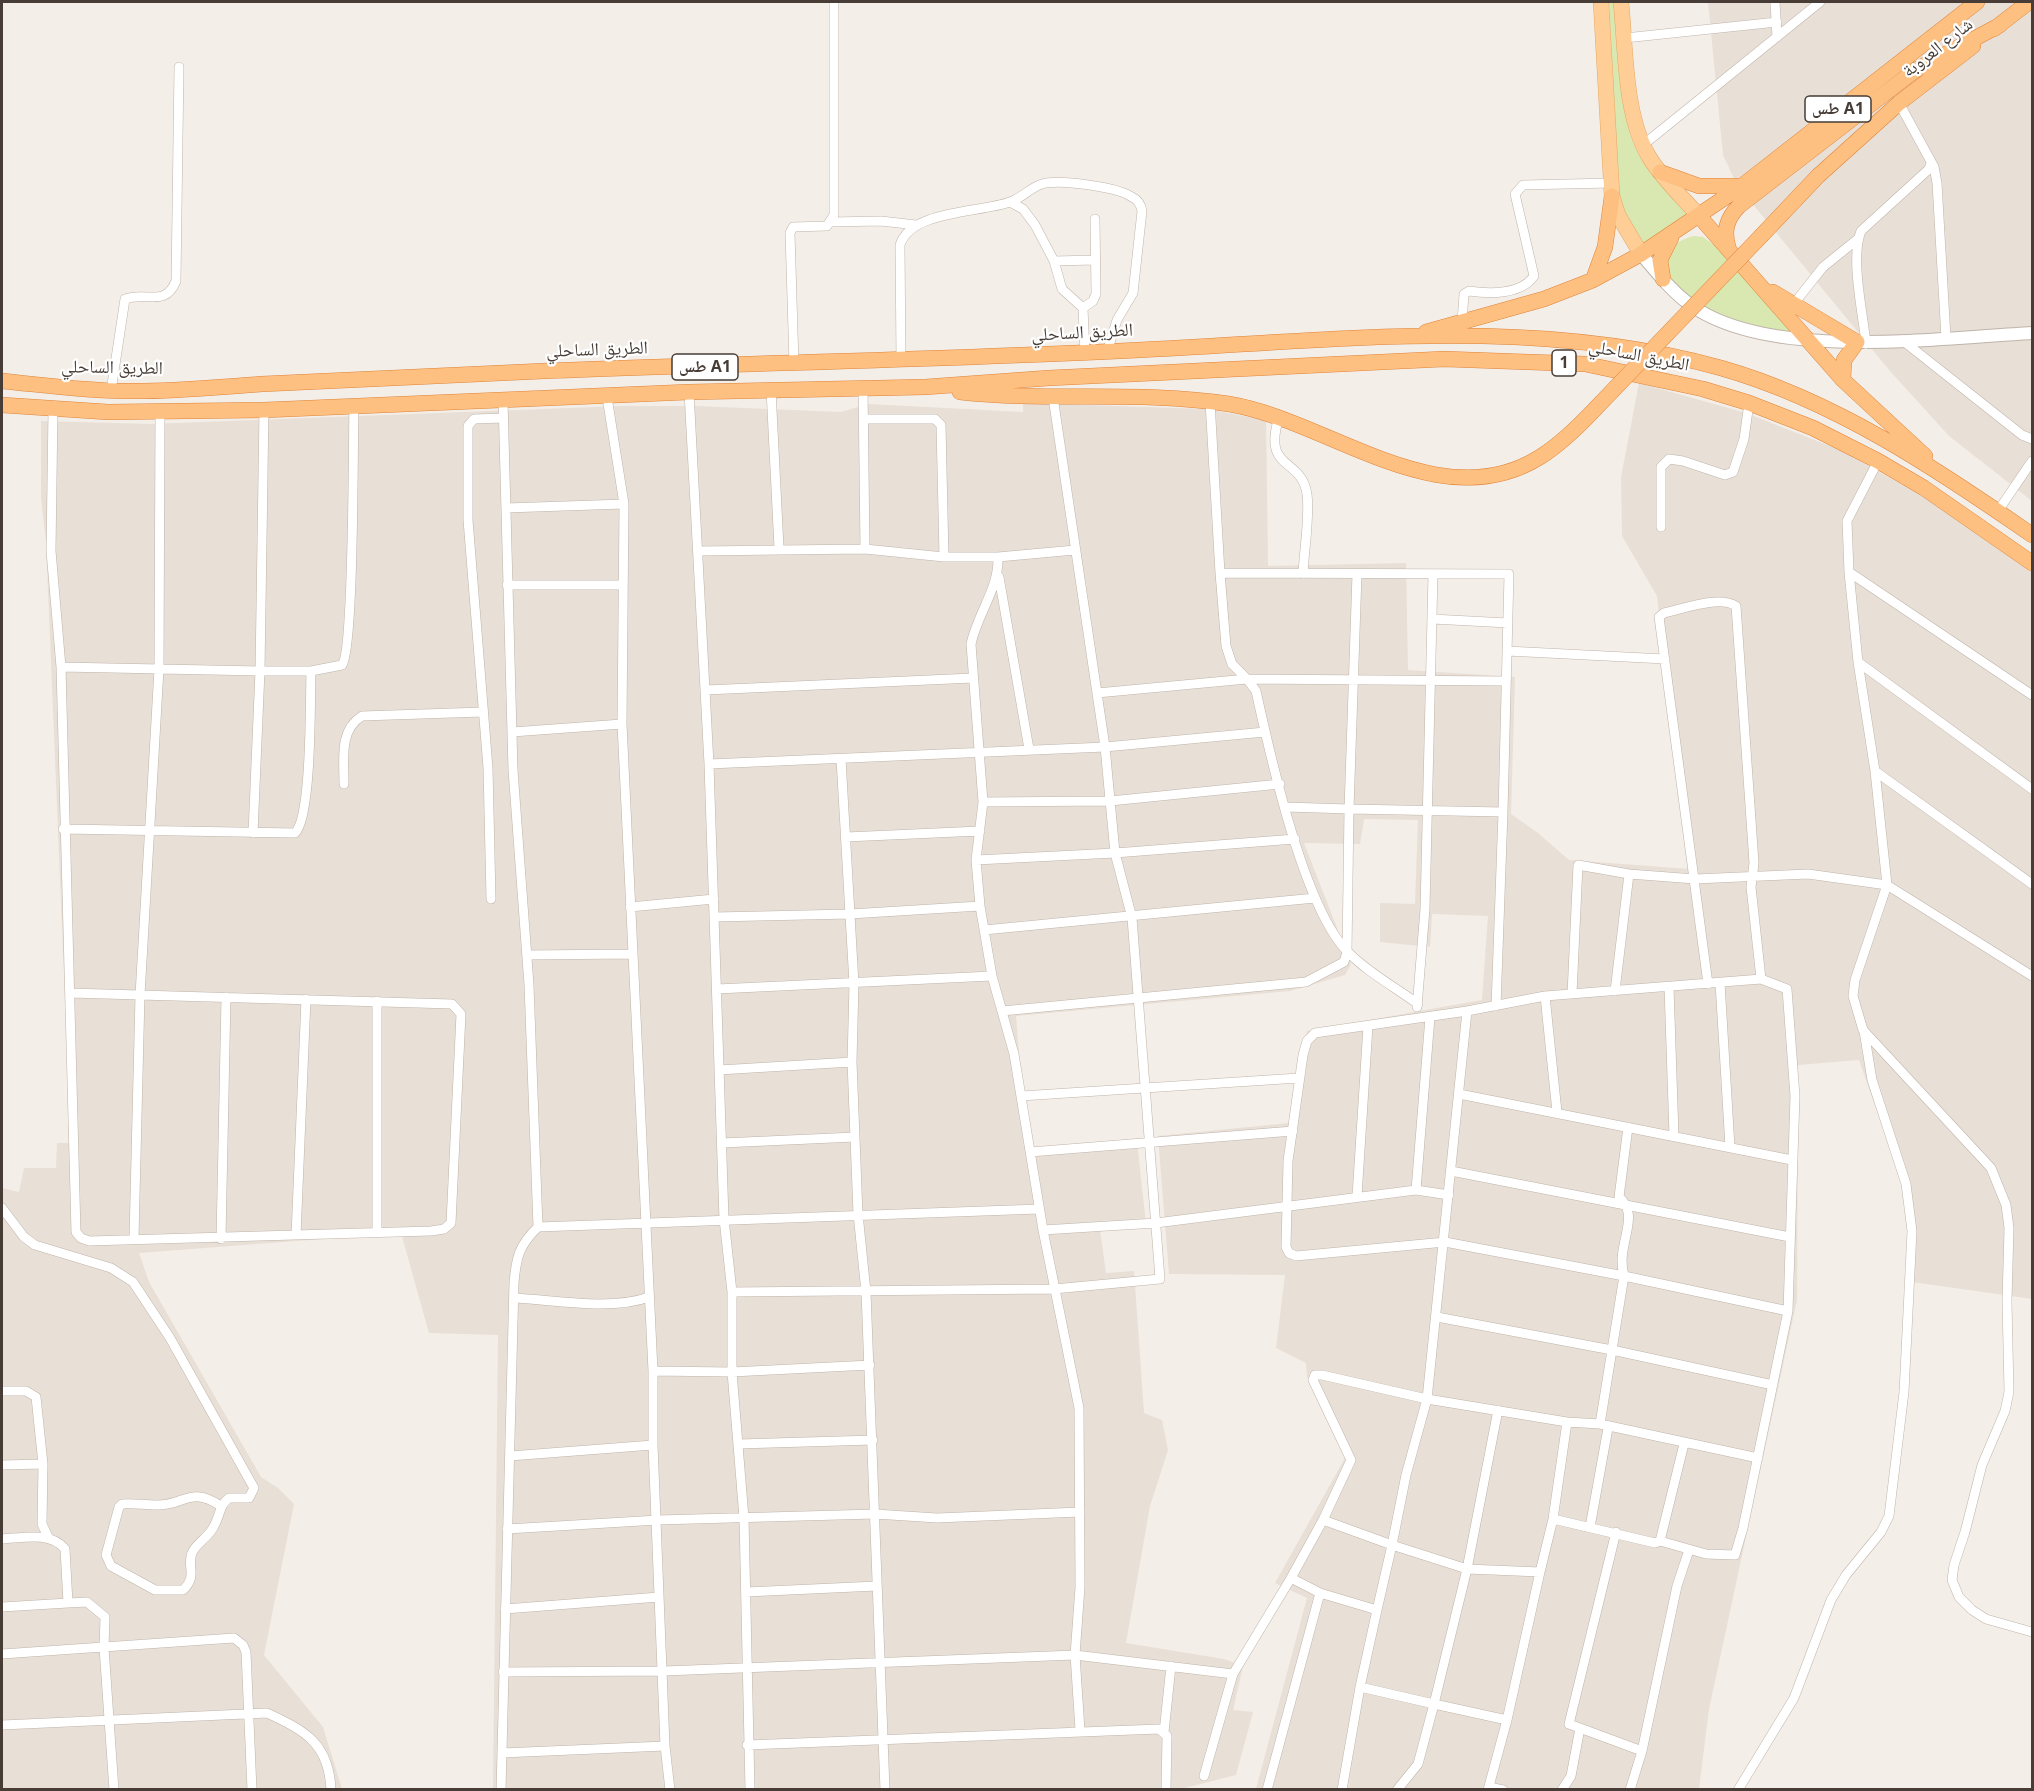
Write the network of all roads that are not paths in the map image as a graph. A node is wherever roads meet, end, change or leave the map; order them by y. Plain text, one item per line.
1 (834, 2) edge
2 (1601, 2) edge
3 (1621, 2) edge
4 (1775, 2) edge
5 (1820, 2) edge
6 (1977, 2) edge
7 (2029, 2) edge
8 (1777, 22) junction
9 (2000, 25) junction
10 (1777, 37) junction
11 (1625, 38) junction
12 (179, 67) dead end
13 (1899, 102) junction
14 (1642, 145) junction
15 (1931, 163) junction
16 (1660, 172) junction
17 (1742, 186) junction
18 (1612, 189) junction
19 (1010, 202) junction
20 (1700, 216) junction
21 (1095, 219) dead end
22 (832, 222) junction
23 (916, 225) junction
24 (1674, 233) junction
25 (1859, 238) junction
26 (1729, 250) junction
27 (1641, 254) junction
28 (1095, 260) junction
29 (1054, 261) junction
30 (1663, 279) junction
31 (1593, 280) junction
32 (1761, 284) junction
33 (1793, 304) junction
34 (1083, 308) junction
35 (1462, 322) junction
36 (2032, 333) edge
37 (1409, 337) junction
38 (1946, 338) junction
39 (1806, 340) junction
40 (1902, 340) junction
41 (1862, 343) junction
42 (1107, 352) junction
43 (1085, 353) junction
44 (901, 360) junction
45 (795, 364) junction
46 (1843, 380) junction
47 (2, 381) edge
48 (863, 387) junction
49 (925, 387) junction
50 (771, 390) junction
51 (111, 391) junction
52 (688, 392) junction
53 (607, 397) junction
54 (1053, 397) junction
55 (503, 400) junction
56 (1210, 402) junction
57 (1749, 402) junction
58 (354, 404) junction
59 (2, 405) edge
60 (53, 410) junction
61 (264, 410) junction
62 (160, 411) junction
63 (503, 417) junction
64 (1279, 417) junction
65 (864, 418) junction
66 (2032, 437) edge
67 (1878, 461) junction
68 (2032, 461) edge
69 (1961, 485) junction
70 (624, 504) junction
71 (506, 508) junction
72 (1998, 511) junction
73 (1661, 527) dead end
74 (2032, 535) edge
75 (779, 548) junction
76 (865, 549) junction
77 (1075, 550) junction
78 (699, 551) junction
79 (944, 557) junction
80 (998, 557) junction
81 (2032, 563) edge
82 (1848, 572) junction
83 (1220, 573) junction
84 (1303, 574) junction
85 (1357, 574) junction
86 (1433, 574) junction
87 (999, 575) junction
88 (507, 585) junction
89 (622, 585) junction
90 (1432, 619) junction
91 (1508, 623) junction
92 (1507, 651) junction
93 (1665, 659) junction
94 (1858, 662) junction
95 (61, 667) junction
96 (159, 669) junction
97 (260, 671) junction
98 (311, 671) junction
99 (973, 678) junction
100 (1247, 680) junction
101 (1354, 680) junction
102 (1431, 681) junction
103 (1506, 681) junction
104 (706, 690) junction
105 (1097, 693) junction
106 (2032, 694) edge
107 (483, 712) junction
108 (622, 724) junction
109 (512, 732) junction
110 (1265, 732) junction
111 (1105, 747) junction
112 (1029, 749) junction
113 (978, 752) junction
114 (841, 759) junction
115 (709, 764) junction
116 (1875, 771) junction
117 (344, 784) dead end
118 (1280, 784) junction
119 (2032, 789) edge
120 (1110, 801) junction
121 (983, 802) junction
122 (1286, 807) junction
123 (1349, 810) junction
124 (1503, 812) junction
125 (1428, 813) junction
126 (63, 829) junction
127 (150, 831) junction
128 (980, 831) junction
129 (253, 833) junction
130 (846, 837) junction
131 (1295, 839) junction
132 (1115, 853) junction
133 (976, 860) junction
134 (1629, 873) junction
135 (1753, 876) junction
136 (1695, 879) junction
137 (2032, 884) edge
138 (1887, 885) junction
139 (1315, 898) junction
140 (491, 899) dead end
141 (714, 900) junction
142 (980, 906) junction
143 (630, 907) junction
144 (850, 914) junction
145 (715, 917) junction
146 (1132, 918) junction
147 (984, 930) junction
148 (1347, 952) junction
149 (632, 954) junction
150 (527, 955) junction
151 (993, 976) junction
152 (2032, 976) edge
153 (1761, 979) junction
154 (1720, 983) junction
155 (854, 984) junction
156 (1708, 984) junction
157 (1669, 987) junction
158 (717, 989) junction
159 (1615, 991) junction
160 (70, 993) junction
161 (1572, 994) junction
162 (140, 995) junction
163 (1138, 996) junction
164 (1545, 996) junction
165 (226, 997) junction
166 (306, 999) junction
167 (377, 1001) junction
168 (1418, 1004) junction
169 (1496, 1006) junction
170 (1002, 1011) junction
171 (1467, 1011) junction
172 (1430, 1017) junction
173 (1416, 1018) junction
174 (1368, 1026) junction
175 (1863, 1030) junction
176 (852, 1062) junction
177 (719, 1070) junction
178 (1299, 1078) junction
179 (1146, 1088) junction
180 (1459, 1094) junction
181 (1021, 1096) junction
182 (1557, 1112) junction
183 (1628, 1126) junction
184 (1293, 1131) junction
185 (1674, 1136) junction
186 (855, 1137) junction
187 (1150, 1142) junction
188 (722, 1143) junction
189 (1730, 1147) junction
190 (1030, 1152) junction
191 (1792, 1160) junction
192 (1451, 1171) junction
193 (1416, 1190) junction
194 (1449, 1195) junction
195 (1357, 1196) junction
196 (1628, 1204) junction
197 (1287, 1207) junction
198 (2, 1208) edge
199 (1039, 1209) junction
200 (858, 1214) junction
201 (724, 1219) junction
202 (1156, 1222) junction
203 (646, 1225) junction
204 (538, 1227) junction
205 (1043, 1230) junction
206 (377, 1231) junction
207 (296, 1235) junction
208 (1790, 1237) junction
209 (134, 1238) junction
210 (221, 1239) junction
211 (1444, 1242) junction
212 (1624, 1276) junction
213 (1054, 1290) junction
214 (732, 1292) junction
215 (866, 1292) junction
216 (649, 1297) junction
217 (514, 1298) junction
218 (1788, 1311) junction
219 (1437, 1317) junction
220 (1612, 1350) junction
221 (870, 1365) junction
222 (653, 1371) junction
223 (732, 1372) junction
224 (1773, 1385) junction
225 (2, 1392) edge
226 (1427, 1399) junction
227 (1498, 1410) junction
228 (1568, 1422) junction
229 (1604, 1426) junction
230 (873, 1440) junction
231 (739, 1444) junction
232 (1684, 1444) junction
233 (653, 1445) junction
234 (510, 1456) junction
235 (1758, 1458) junction
236 (43, 1464) junction
237 (2, 1465) edge
238 (221, 1506) junction
239 (1080, 1512) junction
240 (875, 1514) junction
241 (744, 1518) junction
242 (1553, 1518) junction
243 (658, 1520) junction
244 (1323, 1520) junction
245 (1590, 1527) junction
246 (507, 1529) junction
247 (1616, 1532) junction
248 (48, 1537) junction
249 (2, 1539) edge
250 (1660, 1541) junction
251 (1392, 1545) junction
252 (1689, 1550) junction
253 (1467, 1569) junction
254 (1540, 1572) junction
255 (1291, 1578) junction
256 (877, 1586) junction
257 (746, 1592) junction
258 (1320, 1593) junction
259 (659, 1597) junction
260 (68, 1603) junction
261 (2, 1607) edge
262 (505, 1609) junction
263 (1377, 1610) junction
264 (2032, 1632) edge
265 (104, 1648) junction
266 (2, 1654) edge
267 (1075, 1655) junction
268 (880, 1662) junction
269 (1171, 1666) junction
270 (747, 1668) junction
271 (663, 1671) junction
272 (503, 1672) junction
273 (1233, 1674) junction
274 (1360, 1687) junction
275 (1434, 1704) junction
276 (248, 1716) junction
277 (111, 1718) junction
278 (1507, 1720) junction
279 (2, 1725) edge
280 (1580, 1728) junction
281 (1080, 1730) junction
282 (1164, 1732) junction
283 (884, 1740) junction
284 (747, 1745) junction
285 (665, 1746) junction
286 (1642, 1751) junction
287 (502, 1752) junction
288 (1204, 1776) dead end
289 (1488, 1788) edge
290 (114, 1790) edge
291 (252, 1790) edge
292 (331, 1790) edge
293 (501, 1790) edge
294 (670, 1790) edge
295 (750, 1790) edge
296 (885, 1790) edge
297 (1166, 1790) edge
298 (1267, 1790) edge
299 (1342, 1790) edge
300 (1397, 1790) edge
301 (1503, 1790) edge
302 (1563, 1790) edge
303 (1630, 1790) edge
304 (1738, 1790) edge

1 - 22 street
2 - 18 main road
3 - 11 main road
4 - 8 street
5 - 10 street
6 - 17 highway, الطريق الساحلي / طس A1
7 - 9 highway, شارع العروبة / طس A1
8 - 10 street
8 - 11 street
9 - 13 highway, شارع العروبة / طس A1
9 - 26 highway
10 - 14 street
11 - 14 main road
12 - 51 street
13 - 15 street
13 - 64 highway, طس A1, bridge
14 - 16 main road
15 - 25 street
15 - 38 street
16 - 17 highway
16 - 20 main road
17 - 20 highway, الطريق الساحلي / طس A1
18 - 27 main road
18 - 31 highway
18 - 35 street
19 - 23 street
19 - 29 street
19 - 42 street
20 - 24 highway, الطريق الساحلي / طس A1
20 - 26 highway
21 - 28 street
22 - 23 street
22 - 45 street
23 - 44 street
24 - 27 highway, الطريق الساحلي / طس A1
24 - 30 highway
25 - 33 street
25 - 41 street
26 - 32 highway
27 - 30 street
27 - 31 highway, الطريق الساحلي / طس A1
28 - 29 street
28 - 34 street
29 - 34 street
30 - 39 street
31 - 35 highway, الطريق الساحلي / طس A1
32 - 33 highway
32 - 39 highway
33 - 41 highway
34 - 43 street
35 - 37 highway, الطريق الساحلي / طس A1
36 - 38 street
37 - 42 highway, الطريق الساحلي / طس A1
37 - 69 highway, الطريق الساحلي / 1
38 - 40 street
39 - 41 street
39 - 46 highway
40 - 41 street
40 - 66 street
41 - 46 highway
42 - 43 highway, الطريق الساحلي / طس A1
43 - 44 highway, الطريق الساحلي / طس A1
44 - 45 highway, الطريق الساحلي / طس A1
45 - 51 highway, الطريق الساحلي / طس A1
46 - 69 highway
47 - 51 highway, الطريق الساحلي / طس A1
48 - 49 highway, طس A1
48 - 50 highway, طس A1
48 - 65 street
49 - 54 highway
49 - 57 highway, الطريق الساحلي / 1
50 - 52 highway, طس A1
50 - 75 street
52 - 53 highway, طس A1
52 - 78 street
53 - 55 highway, طس A1
53 - 70 street
54 - 56 highway
54 - 77 street
55 - 58 highway, طس A1
55 - 63 street
56 - 64 highway
56 - 83 street
57 - 67 highway, الطريق الساحلي / 1
57 - 73 street
58 - 61 highway, طس A1
58 - 98 street
59 - 60 highway, طس A1
60 - 62 highway, طس A1
60 - 95 street
61 - 62 highway, طس A1
61 - 97 street
62 - 96 street
63 - 71 street
63 - 107 street
64 - 84 street
65 - 76 street
65 - 79 street
67 - 81 highway, الطريق الساحلي / 1
67 - 82 street
68 - 72 street
69 - 72 highway, الطريق الساحلي / 1
70 - 71 street
70 - 89 street
71 - 88 street
72 - 74 highway, الطريق الساحلي / 1
75 - 76 street
75 - 78 street
76 - 79 street
77 - 80 street
77 - 105 street
78 - 104 street
79 - 80 street
80 - 87 street
82 - 94 street
82 - 106 street
83 - 84 street
83 - 100 street
84 - 85 street
85 - 86 street
85 - 101 street
86 - 90 street
86 - 91 street
87 - 99 street
87 - 112 street
88 - 89 street
88 - 109 street
89 - 108 street
90 - 91 street
90 - 102 street
91 - 92 street
92 - 93 street
92 - 103 street
93 - 135 street
93 - 136 street
94 - 116 street
94 - 119 street
95 - 96 street
95 - 126 street
96 - 97 street
96 - 127 street
97 - 98 street
97 - 129 street
98 - 129 street
99 - 104 street
99 - 113 street
100 - 101 street
100 - 105 street
100 - 110 street
101 - 102 street
101 - 123 street
102 - 103 street
102 - 125 street
103 - 124 street
104 - 115 street
105 - 111 street
107 - 117 street
107 - 140 street
108 - 109 street
108 - 143 street
109 - 150 street
110 - 111 street
110 - 118 street
111 - 112 street
111 - 120 street
112 - 113 street
113 - 114 street
113 - 121 street
114 - 115 street
114 - 130 street
115 - 141 street
116 - 137 street
116 - 138 street
118 - 120 street
118 - 122 street
120 - 121 street
120 - 132 street
121 - 128 street
122 - 123 street
122 - 131 street
123 - 125 street
123 - 148 street
124 - 125 street
124 - 169 street
125 - 168 street
126 - 127 street
126 - 160 street
127 - 129 street
127 - 162 street
128 - 130 street
128 - 133 street
130 - 144 street
131 - 132 street
131 - 139 street
132 - 133 street
132 - 146 street
133 - 142 street
134 - 136 street
134 - 159 street
134 - 161 street
135 - 136 street
135 - 138 street
135 - 153 street
136 - 156 street
138 - 152 street
138 - 175 street
139 - 146 street
139 - 148 street
141 - 143 street
141 - 145 street
142 - 144 street
142 - 147 street
143 - 149 street
144 - 145 street
144 - 155 street
145 - 158 street
146 - 147 street
146 - 163 street
147 - 151 street
148 - 163 street
148 - 168 street
149 - 150 street
149 - 203 street
150 - 204 street
151 - 155 street
151 - 170 street
153 - 154 street
153 - 191 street
154 - 156 street
154 - 189 street
155 - 158 street
155 - 176 street
156 - 157 street
157 - 159 street
157 - 185 street
158 - 177 street
159 - 161 street
160 - 162 street
160 - 209 street
161 - 164 street
162 - 165 street
162 - 209 street
163 - 170 street
163 - 179 street
164 - 169 street
164 - 182 street
165 - 166 street
165 - 210 street
166 - 167 street
166 - 207 street
167 - 206 street
167 - 206 street
168 - 173 street
169 - 171 street
170 - 181 street
171 - 172 street
171 - 180 street
172 - 173 street
172 - 193 street
173 - 174 street
174 - 178 street
174 - 195 street
175 - 264 street
175 - 304 street
176 - 177 street
176 - 186 street
177 - 188 street
178 - 179 street
178 - 184 street
179 - 181 street
179 - 187 street
180 - 182 street
180 - 192 street
181 - 190 street
182 - 183 street
183 - 185 street
183 - 196 street
184 - 187 street
184 - 197 street
185 - 189 street
186 - 188 street
186 - 200 street
187 - 190 street
187 - 202 street
188 - 201 street
189 - 191 street
190 - 199 street
191 - 208 street
192 - 194 street
192 - 196 street
193 - 194 street
193 - 195 street
194 - 211 street
195 - 197 street
196 - 208 street
196 - 212 street
197 - 202 street
197 - 211 street
198 - 238 street
199 - 200 street
199 - 205 street
200 - 201 street
200 - 215 street
201 - 203 street
201 - 214 street
202 - 205 street
202 - 213 street
203 - 204 street
203 - 216 street
204 - 217 street
205 - 213 street
206 - 207 street
207 - 210 street
208 - 218 street
209 - 210 street
211 - 212 street
211 - 219 street
212 - 218 street
212 - 220 street
213 - 215 street
213 - 239 street
214 - 215 street
214 - 223 street
215 - 221 street
216 - 217 street
216 - 222 street
217 - 234 street
218 - 224 street
219 - 220 street
219 - 226 street
220 - 224 street
220 - 229 street
221 - 223 street
221 - 230 street
222 - 223 street
222 - 233 street
223 - 231 street
224 - 235 street
225 - 236 street
226 - 227 street
226 - 244 street
226 - 251 street
227 - 228 street
227 - 253 street
228 - 229 street
228 - 242 street
229 - 232 street
229 - 245 street
230 - 231 street
230 - 240 street
231 - 241 street
232 - 235 street
232 - 250 street
233 - 234 street
233 - 243 street
234 - 246 street
235 - 252 street
236 - 237 street
236 - 248 street
238 - 238 street
239 - 240 street
239 - 267 street
240 - 241 street
240 - 256 street
241 - 243 street
241 - 257 street
242 - 245 street
242 - 254 street
243 - 246 street
243 - 259 street
244 - 251 street
244 - 255 street
245 - 247 street
246 - 262 street
247 - 250 street
247 - 280 street
248 - 249 street
248 - 260 street
250 - 252 street
251 - 253 street
251 - 263 street
252 - 286 street
253 - 254 street
253 - 275 street
254 - 278 street
255 - 258 street
255 - 273 street
256 - 257 street
256 - 268 street
257 - 270 street
258 - 263 street
258 - 298 street
259 - 262 street
259 - 271 street
260 - 261 street
260 - 265 street
262 - 272 street
263 - 274 street
265 - 266 street
265 - 276 street
265 - 277 street
267 - 268 street
267 - 269 street
267 - 281 street
268 - 270 street
268 - 283 street
269 - 273 street
269 - 282 street
270 - 271 street
270 - 284 street
271 - 272 street
271 - 285 street
272 - 287 street
273 - 288 street
274 - 275 street
274 - 299 street
275 - 278 street
275 - 300 street
276 - 277 street
276 - 291 street
276 - 292 street
277 - 279 street
277 - 290 street
278 - 289 street
280 - 286 street
280 - 302 street
281 - 282 street
281 - 283 street
282 - 297 street
283 - 284 street
283 - 296 street
284 - 295 street
285 - 287 street
285 - 294 street
286 - 303 street
287 - 293 street
289 - 301 street

